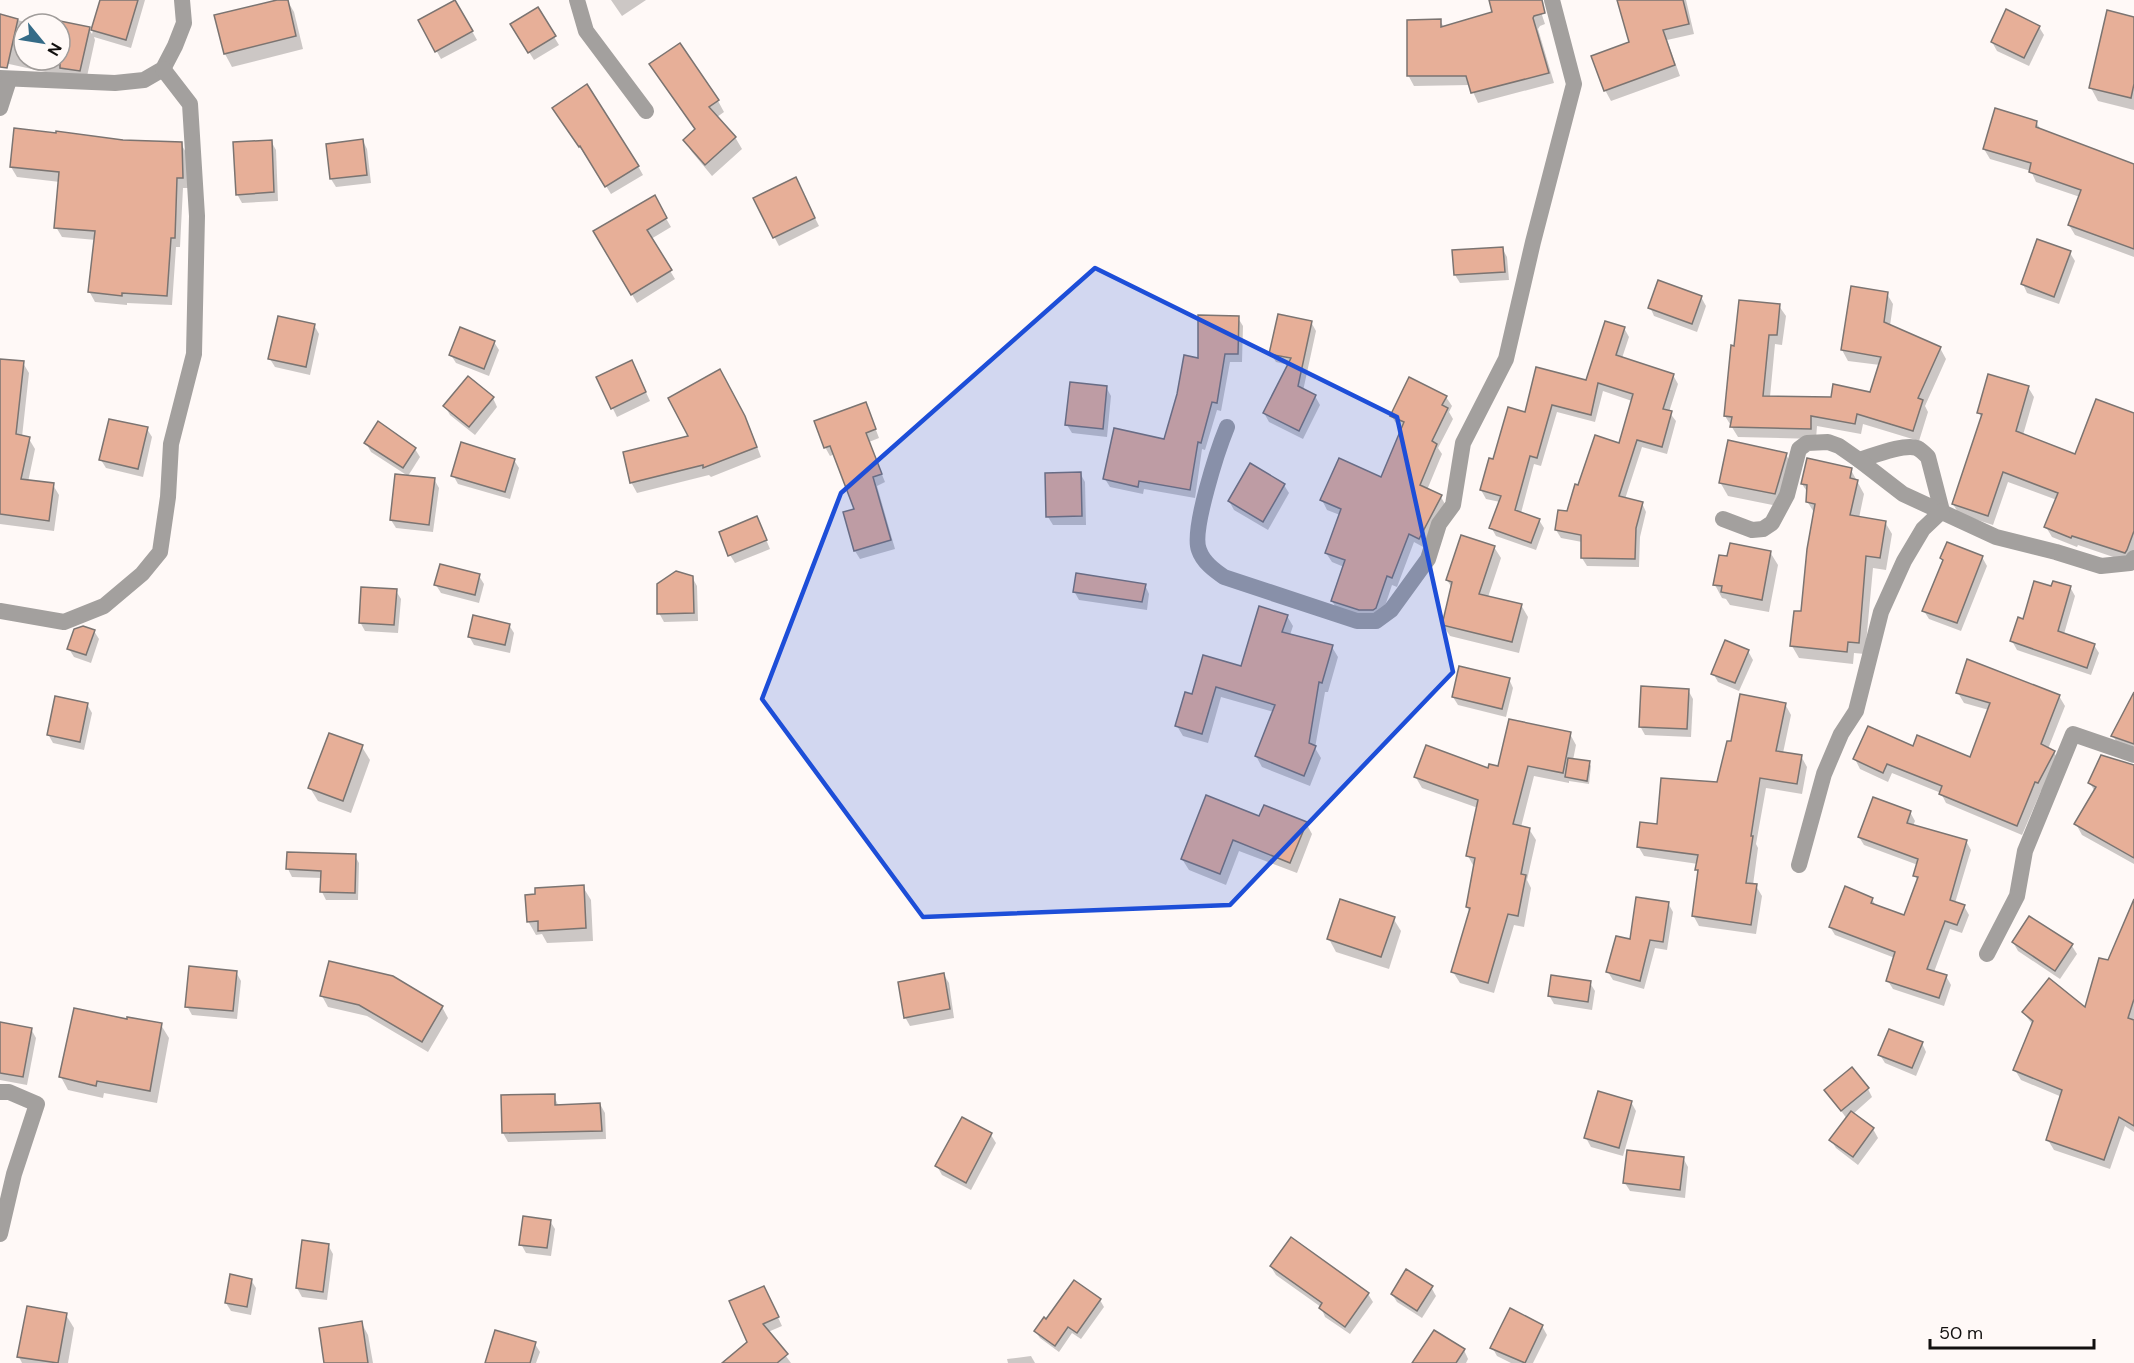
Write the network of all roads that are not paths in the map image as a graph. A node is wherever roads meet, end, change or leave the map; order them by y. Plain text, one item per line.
1 (182, 0) edge
2 (576, 0) edge
3 (1552, 0) edge
4 (163, 69) junction
5 (4, 79) edge
6 (0, 108) edge
7 (646, 111) dead end
8 (1227, 428) dead end
9 (1859, 460) junction
10 (1942, 511) junction
11 (1723, 519) dead end
12 (2134, 558) edge
13 (0, 611) edge
14 (2134, 755) edge
15 (1799, 865) dead end
16 (1987, 954) dead end
17 (0, 1092) edge
18 (0, 1234) edge

1 - 4 street
2 - 7 street
3 - 8 street
4 - 5 street
4 - 13 street
5 - 6 street
9 - 10 street
9 - 10 street
9 - 11 street
10 - 12 street
10 - 15 street
14 - 16 street
17 - 18 street

